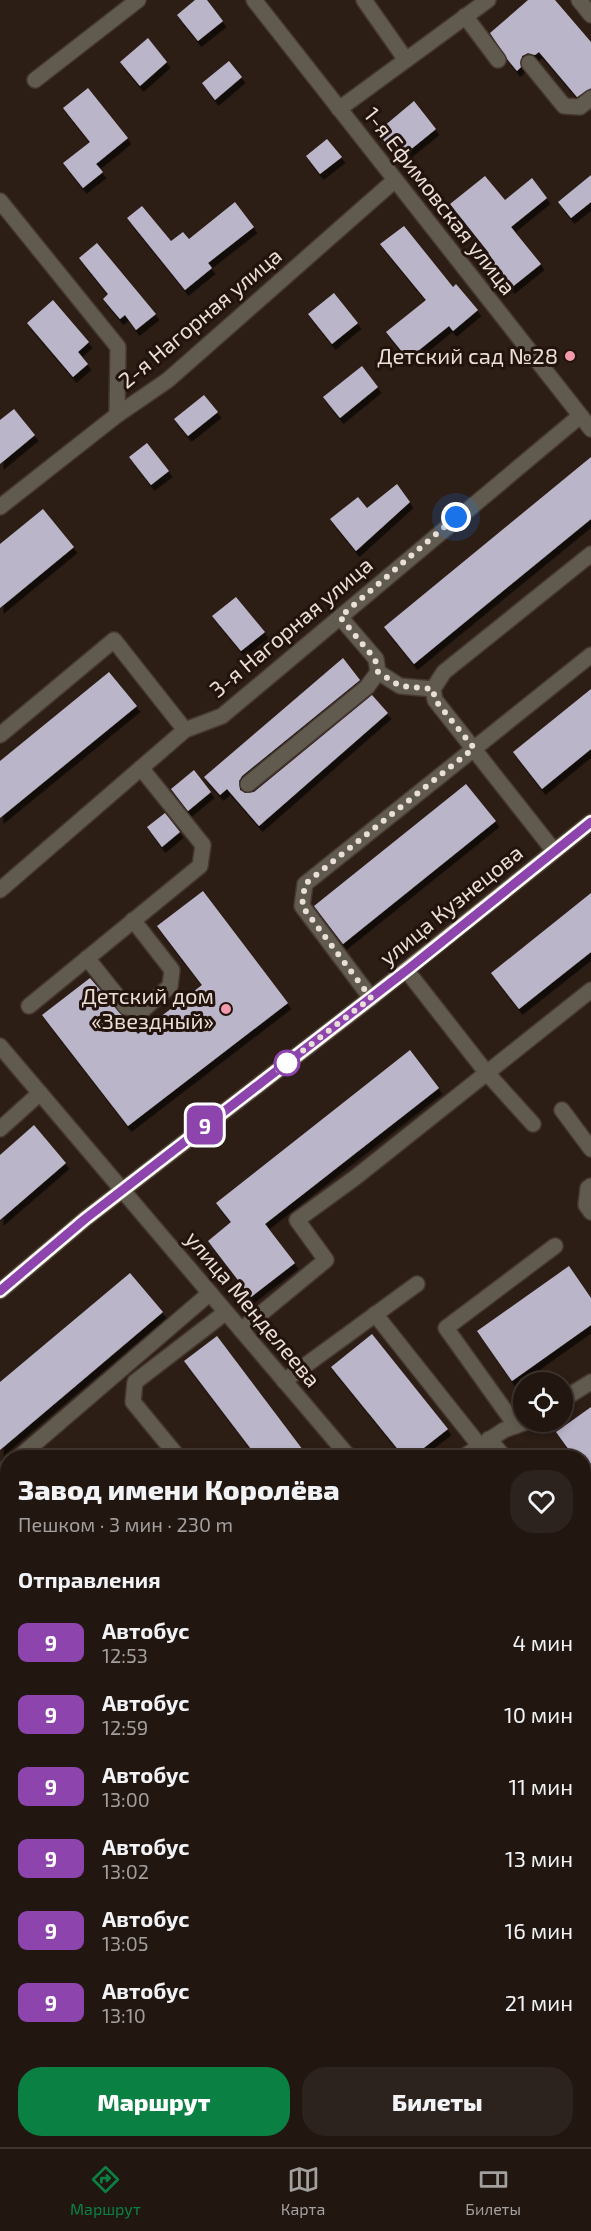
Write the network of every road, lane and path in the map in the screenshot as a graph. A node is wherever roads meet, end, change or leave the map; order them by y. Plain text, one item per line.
1 (138, 0) edge
2 (254, 0) edge
3 (364, 0) edge
4 (488, 0) edge
5 (579, 0) edge
6 (591, 15) edge
7 (465, 16) junction
8 (406, 60) junction
9 (498, 60) dead end
10 (529, 63) dead end
11 (35, 80) dead end
12 (591, 98) edge
13 (339, 109) junction
14 (395, 180) junction
15 (0, 201) edge
16 (117, 415) junction
17 (580, 416) junction
18 (591, 429) edge
19 (0, 507) edge
20 (591, 554) edge
21 (340, 617) junction
22 (591, 655) edge
23 (378, 672) junction
24 (433, 689) junction
25 (185, 730) junction
26 (0, 735) edge
27 (474, 748) junction
28 (141, 768) junction
29 (248, 784) dead end
30 (591, 822) edge
31 (554, 851) junction
32 (0, 890) edge
33 (133, 920) junction
34 (87, 958) junction
35 (407, 970) junction
36 (591, 990) edge
37 (371, 998) junction
38 (29, 1006) dead end
39 (0, 1046) edge
40 (486, 1072) junction
41 (40, 1094) junction
42 (562, 1110) dead end
43 (533, 1124) dead end
44 (0, 1129) edge
45 (591, 1149) edge
46 (591, 1186) edge
47 (122, 1191) junction
48 (591, 1212) edge
49 (555, 1246) dead end
50 (417, 1284) dead end
51 (0, 1291) edge
52 (210, 1293) junction
53 (226, 1312) junction
54 (375, 1314) junction
55 (241, 1330) junction
56 (284, 1381) junction
57 (591, 1382) edge
58 (573, 1394) edge
59 (513, 1414) edge
60 (513, 1428) edge
61 (484, 1442) junction
62 (27, 1450) edge
63 (172, 1450) edge
64 (343, 1450) edge
65 (473, 1450) edge
66 (494, 1450) edge

1 - 11 street
2 - 13 street, 1-я Ефимовская улица
3 - 8 street
4 - 7 street
5 - 6 street
7 - 8 street
7 - 9 street
8 - 13 street
10 - 12 street
13 - 14 street, 1-я Ефимовская улица
14 - 16 street, 2-я Нагорная улица
14 - 17 street, 1-я Ефимовская улица
15 - 16 street
16 - 19 street, 2-я Нагорная улица
17 - 18 street, 1-я Ефимовская улица
17 - 21 street, 3-я Нагорная улица
20 - 24 street
21 - 23 street
21 - 25 street, 3-я Нагорная улица
22 - 27 street
23 - 24 street
23 - 29 street
24 - 27 street
25 - 26 street
25 - 28 street, 3-я Нагорная улица
27 - 31 street
27 - 37 street
28 - 32 street, 3-я Нагорная улица
28 - 33 street
30 - 31 main road, улица Кузнецова
31 - 35 main road, улица Кузнецова
33 - 34 street
33 - 34 street
34 - 38 street
35 - 37 main road, улица Кузнецова
35 - 40 street
36 - 40 street
37 - 47 main road, улица Кузнецова
39 - 41 street, улица Менделеева
40 - 43 street
40 - 55 street
41 - 44 street
41 - 47 street, улица Менделеева
42 - 45 street
46 - 48 street
47 - 51 main road, улица Кузнецова
47 - 52 street, улица Менделеева
49 - 59 street
50 - 54 street
52 - 53 street, улица Менделеева
52 - 62 street
53 - 55 street, улица Менделеева
53 - 63 street
54 - 56 street
54 - 61 street
55 - 56 street, улица Менделеева
56 - 64 street, улица Менделеева
57 - 58 street
60 - 61 street
61 - 65 street
61 - 66 street

